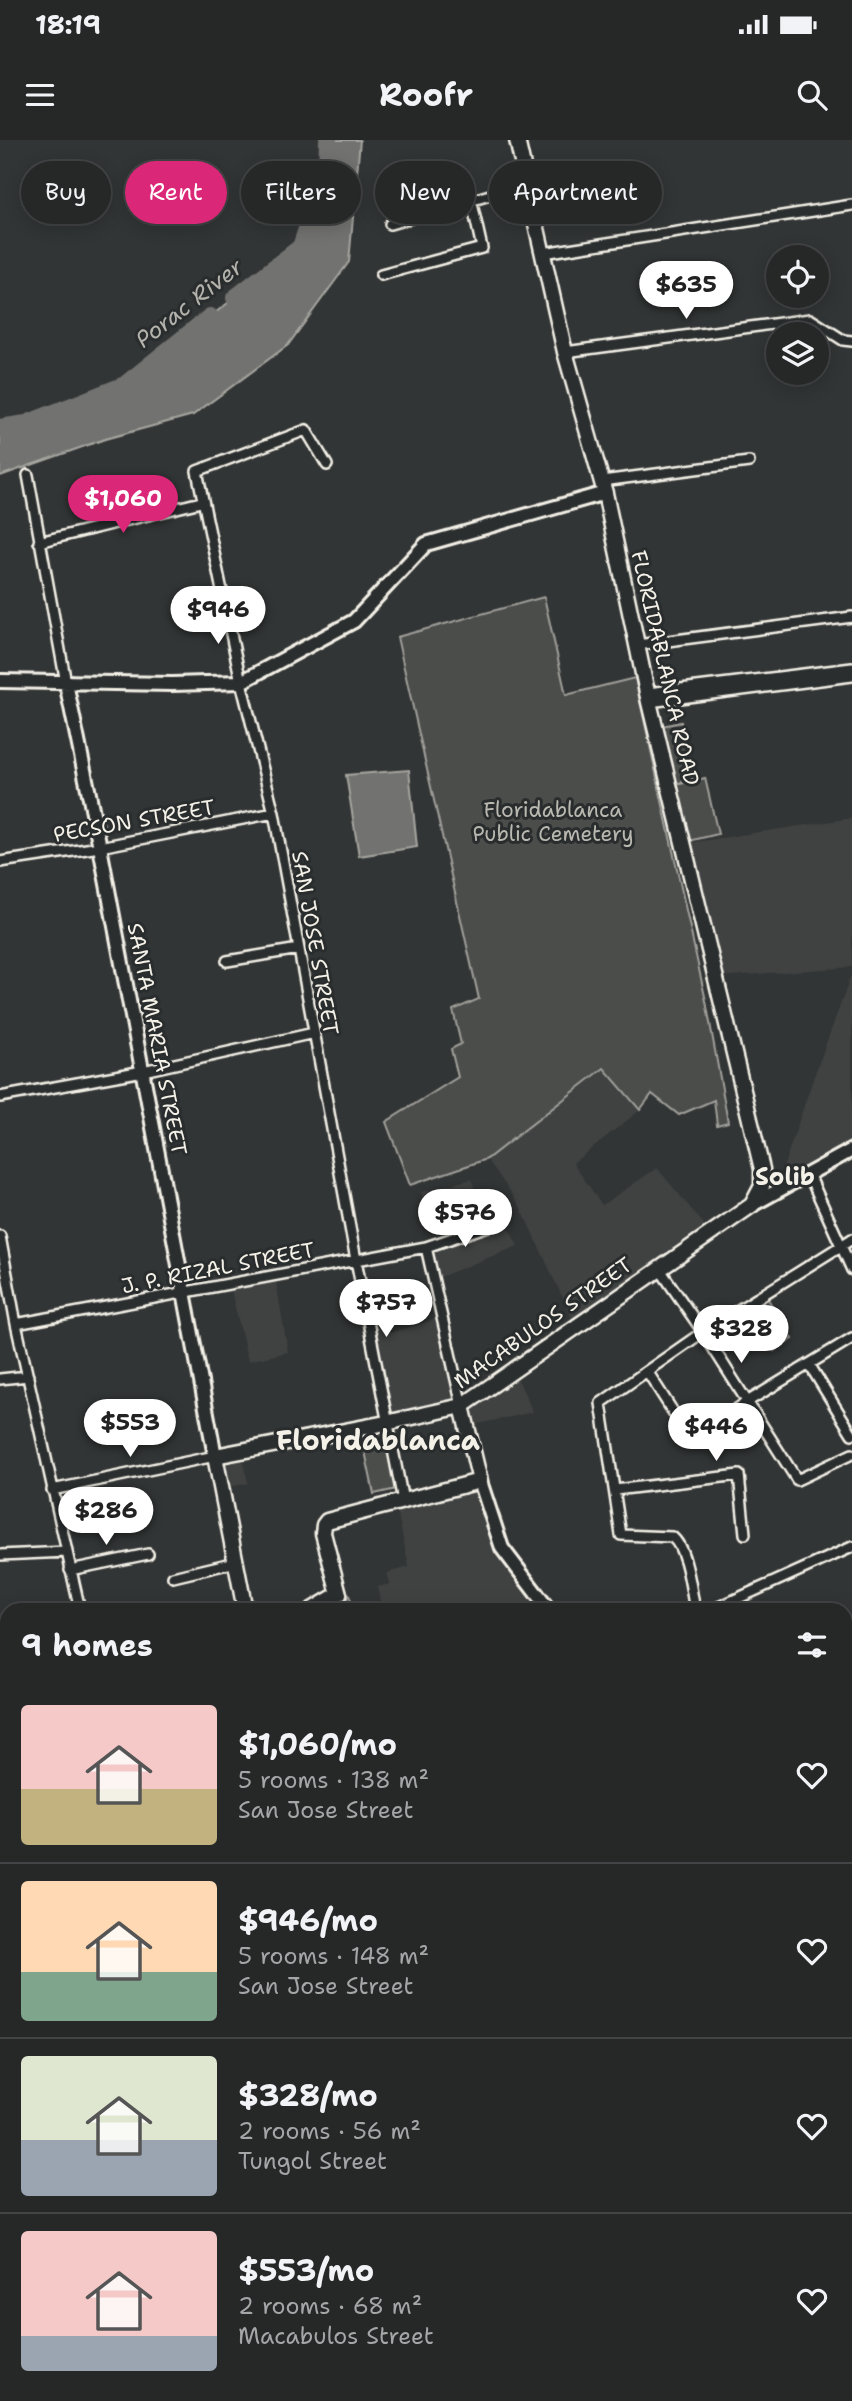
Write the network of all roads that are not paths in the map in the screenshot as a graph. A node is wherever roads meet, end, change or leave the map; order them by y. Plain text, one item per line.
1 (517, 140) edge
2 (522, 161) edge
3 (852, 205) edge
4 (475, 217) edge
5 (537, 224) edge
6 (543, 253) junction
7 (381, 275) dead end
8 (852, 341) edge
9 (565, 352) junction
10 (748, 462) dead end
11 (327, 465) dead end
12 (27, 475) dead end
13 (603, 487) junction
14 (201, 502) junction
15 (39, 542) junction
16 (852, 617) edge
17 (637, 645) junction
18 (852, 668) edge
19 (852, 676) edge
20 (0, 681) edge
21 (241, 681) junction
22 (66, 684) junction
23 (649, 697) junction
24 (274, 813) junction
25 (100, 847) junction
26 (0, 862) edge
27 (299, 949) junction
28 (227, 961) dead end
29 (314, 1033) junction
30 (143, 1071) junction
31 (0, 1097) edge
32 (852, 1150) edge
33 (809, 1175) junction
34 (752, 1205) junction
35 (494, 1224) dead end
36 (852, 1239) edge
37 (0, 1241) edge
38 (841, 1246) junction
39 (426, 1247) junction
40 (356, 1260) junction
41 (659, 1268) junction
42 (852, 1270) edge
43 (184, 1291) junction
44 (12, 1300) junction
45 (0, 1303) edge
46 (16, 1324) junction
47 (704, 1332) junction
48 (852, 1338) edge
49 (809, 1364) junction
50 (647, 1371) junction
51 (28, 1377) junction
52 (0, 1379) edge
53 (747, 1402) junction
54 (462, 1406) junction
55 (386, 1423) junction
56 (852, 1434) edge
57 (852, 1454) edge
58 (215, 1456) junction
59 (480, 1481) junction
60 (52, 1490) junction
61 (615, 1490) junction
62 (403, 1501) junction
63 (745, 1534) dead end
64 (852, 1547) edge
65 (67, 1552) junction
66 (148, 1554) dead end
67 (0, 1555) edge
68 (236, 1562) junction
69 (70, 1570) junction
70 (173, 1577) dead end
71 (77, 1603) edge
72 (244, 1603) edge
73 (324, 1603) edge
74 (544, 1603) edge
75 (694, 1603) edge
76 (728, 1603) edge

1 - 2 main road, FLORIDABLANCA ROAD
3 - 6 street
4 - 7 street
5 - 6 main road, FLORIDABLANCA ROAD
6 - 9 main road, FLORIDABLANCA ROAD
8 - 9 street
9 - 13 main road, FLORIDABLANCA ROAD
10 - 13 street
11 - 14 street, SAN JOSE STREET
12 - 15 street, SANTA MARIA STREET
13 - 17 main road, FLORIDABLANCA ROAD
13 - 21 street
14 - 15 street
14 - 21 street, SAN JOSE STREET
15 - 22 street, SANTA MARIA STREET
16 - 17 street
17 - 23 main road, FLORIDABLANCA ROAD
18 - 23 street
19 - 23 street
20 - 22 street
21 - 22 street
21 - 24 street, SAN JOSE STREET
22 - 25 street, SANTA MARIA STREET
23 - 34 main road, FLORIDABLANCA ROAD
24 - 25 street, PECSON STREET
24 - 27 street, SAN JOSE STREET
25 - 26 street, PECSON STREET
25 - 30 street, SANTA MARIA STREET
27 - 28 street
27 - 29 street, SAN JOSE STREET
29 - 30 street
29 - 40 street, SAN JOSE STREET
30 - 31 street
30 - 43 street, SANTA MARIA STREET
32 - 33 street
33 - 34 street
33 - 38 street
34 - 41 main road, MACABULOS STREET
35 - 39 street, J. P. RIZAL STREET
36 - 38 street
37 - 44 street
38 - 42 street
38 - 47 street
39 - 40 street, J. P. RIZAL STREET
39 - 54 street
40 - 43 street, J. P. RIZAL STREET
40 - 55 street, SAN JOSE STREET
41 - 47 street
41 - 54 main road, MACABULOS STREET
43 - 46 street, J. P. RIZAL STREET
43 - 58 street, SANTA MARIA STREET
44 - 45 street
44 - 46 street
46 - 51 street
47 - 50 street
47 - 53 street
48 - 49 street
49 - 53 street
49 - 56 street
50 - 53 street
50 - 61 street
51 - 52 street
51 - 60 street
53 - 57 street
54 - 55 main road, MACABULOS STREET
54 - 59 main road
55 - 58 main road, MACABULOS STREET
55 - 62 street, SAN JOSE STREET
58 - 60 street, MACABULOS STREET
58 - 68 main road, SANTA MARIA STREET
59 - 62 main road
59 - 74 street
60 - 65 street
61 - 63 street
61 - 75 street
62 - 73 main road
64 - 76 street
65 - 67 street
65 - 69 street
66 - 69 street
68 - 70 street
68 - 72 main road, SANTA MARIA STREET
69 - 71 street

